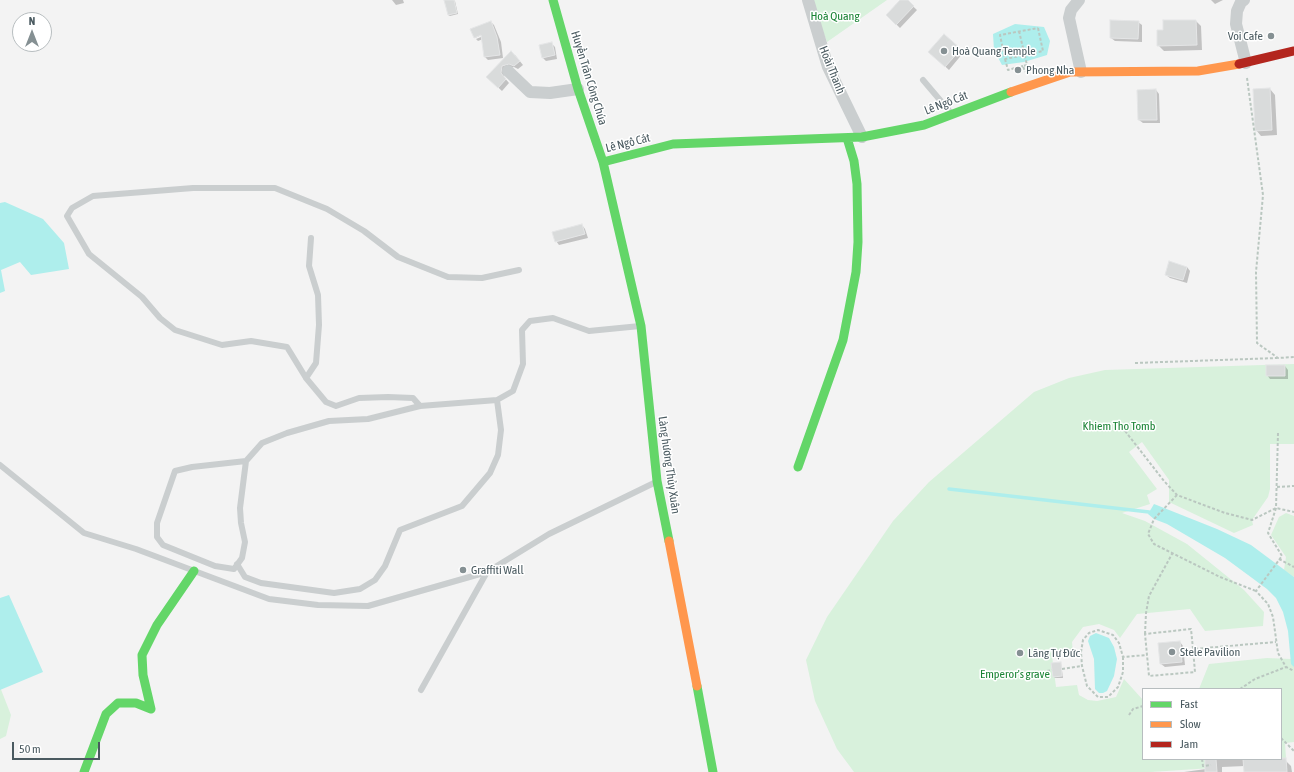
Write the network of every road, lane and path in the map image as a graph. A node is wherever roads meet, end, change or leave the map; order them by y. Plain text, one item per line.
1 (553, 0) edge
2 (808, 0) edge
3 (1079, 0) edge
4 (1244, 0) edge
5 (1019, 31) junction
6 (1294, 51) edge
7 (1024, 55) junction
8 (1005, 58) junction
9 (1246, 63) junction
10 (1027, 65) dead end
11 (1023, 66) dead end
12 (508, 71) dead end
13 (1081, 72) junction
14 (923, 80) dead end
15 (578, 89) junction
16 (952, 114) junction
17 (862, 137) junction
18 (847, 138) junction
19 (603, 162) junction
20 (311, 238) dead end
21 (519, 270) dead end
22 (641, 326) junction
23 (1294, 357) edge
24 (1278, 358) junction
25 (1136, 363) dead end
26 (306, 378) junction
27 (498, 400) junction
28 (420, 406) junction
29 (1122, 427) dead end
30 (1278, 432) dead end
31 (246, 460) junction
32 (0, 465) edge
33 (798, 467) dead end
34 (657, 481) junction
35 (1294, 486) edge
36 (1278, 487) junction
37 (1177, 495) junction
38 (1276, 508) junction
39 (1294, 512) edge
40 (1172, 554) junction
41 (1279, 559) junction
42 (237, 564) junction
43 (1294, 567) edge
44 (194, 571) junction
45 (487, 572) junction
46 (1256, 591) junction
47 (1145, 634) junction
48 (1276, 642) junction
49 (1193, 649) junction
50 (1147, 655) junction
51 (1123, 658) junction
52 (1082, 666) junction
53 (1286, 667) junction
54 (1062, 669) dead end
55 (1047, 670) dead end
56 (1052, 670) dead end
57 (1294, 671) edge
58 (1242, 688) edge
59 (421, 690) dead end
60 (1142, 706) edge
61 (1129, 715) dead end
62 (1282, 739) edge
63 (1294, 751) edge
64 (1202, 760) edge
65 (1211, 765) dead end
66 (84, 772) edge
67 (713, 772) edge

1 - 15 street, Huyền Trân Công Chúa
2 - 17 street, Hoài Thanh
3 - 13 street
4 - 9 street
5 - 7 path
5 - 7 path
5 - 8 path
6 - 9 street, Lê Ngô Cát
7 - 8 path
7 - 10 path
8 - 11 path
9 - 13 street, Lê Ngô Cát
9 - 24 path
12 - 15 street
13 - 16 street, Lê Ngô Cát
14 - 16 lane
15 - 19 street, Huyền Trân Công Chúa
16 - 17 street, Lê Ngô Cát
17 - 18 street, Lê Ngô Cát
18 - 19 street, Lê Ngô Cát
18 - 33 street
19 - 22 street, Làng hương Thủy Xuân
20 - 26 lane
21 - 26 lane
22 - 27 lane
22 - 34 street, Làng hương Thủy Xuân
23 - 24 path
24 - 25 path
26 - 28 lane
27 - 28 lane
27 - 42 lane
28 - 31 lane
29 - 37 path
30 - 36 path
31 - 42 lane
31 - 42 lane
32 - 44 lane
34 - 45 lane
34 - 67 street, Làng hương Thủy Xuân
35 - 36 path
36 - 38 path
37 - 38 path
37 - 40 path
38 - 39 path
38 - 41 path
40 - 46 path
40 - 47 path
41 - 43 path
41 - 46 path
44 - 45 lane
44 - 66 street
45 - 59 lane
46 - 48 path
47 - 49 path
47 - 50 path
48 - 49 path
48 - 53 path
49 - 50 path
50 - 51 path
51 - 52 path
51 - 52 path
52 - 54 path
53 - 57 path
53 - 58 path
55 - 56 path
60 - 61 path
62 - 63 path
64 - 65 path

